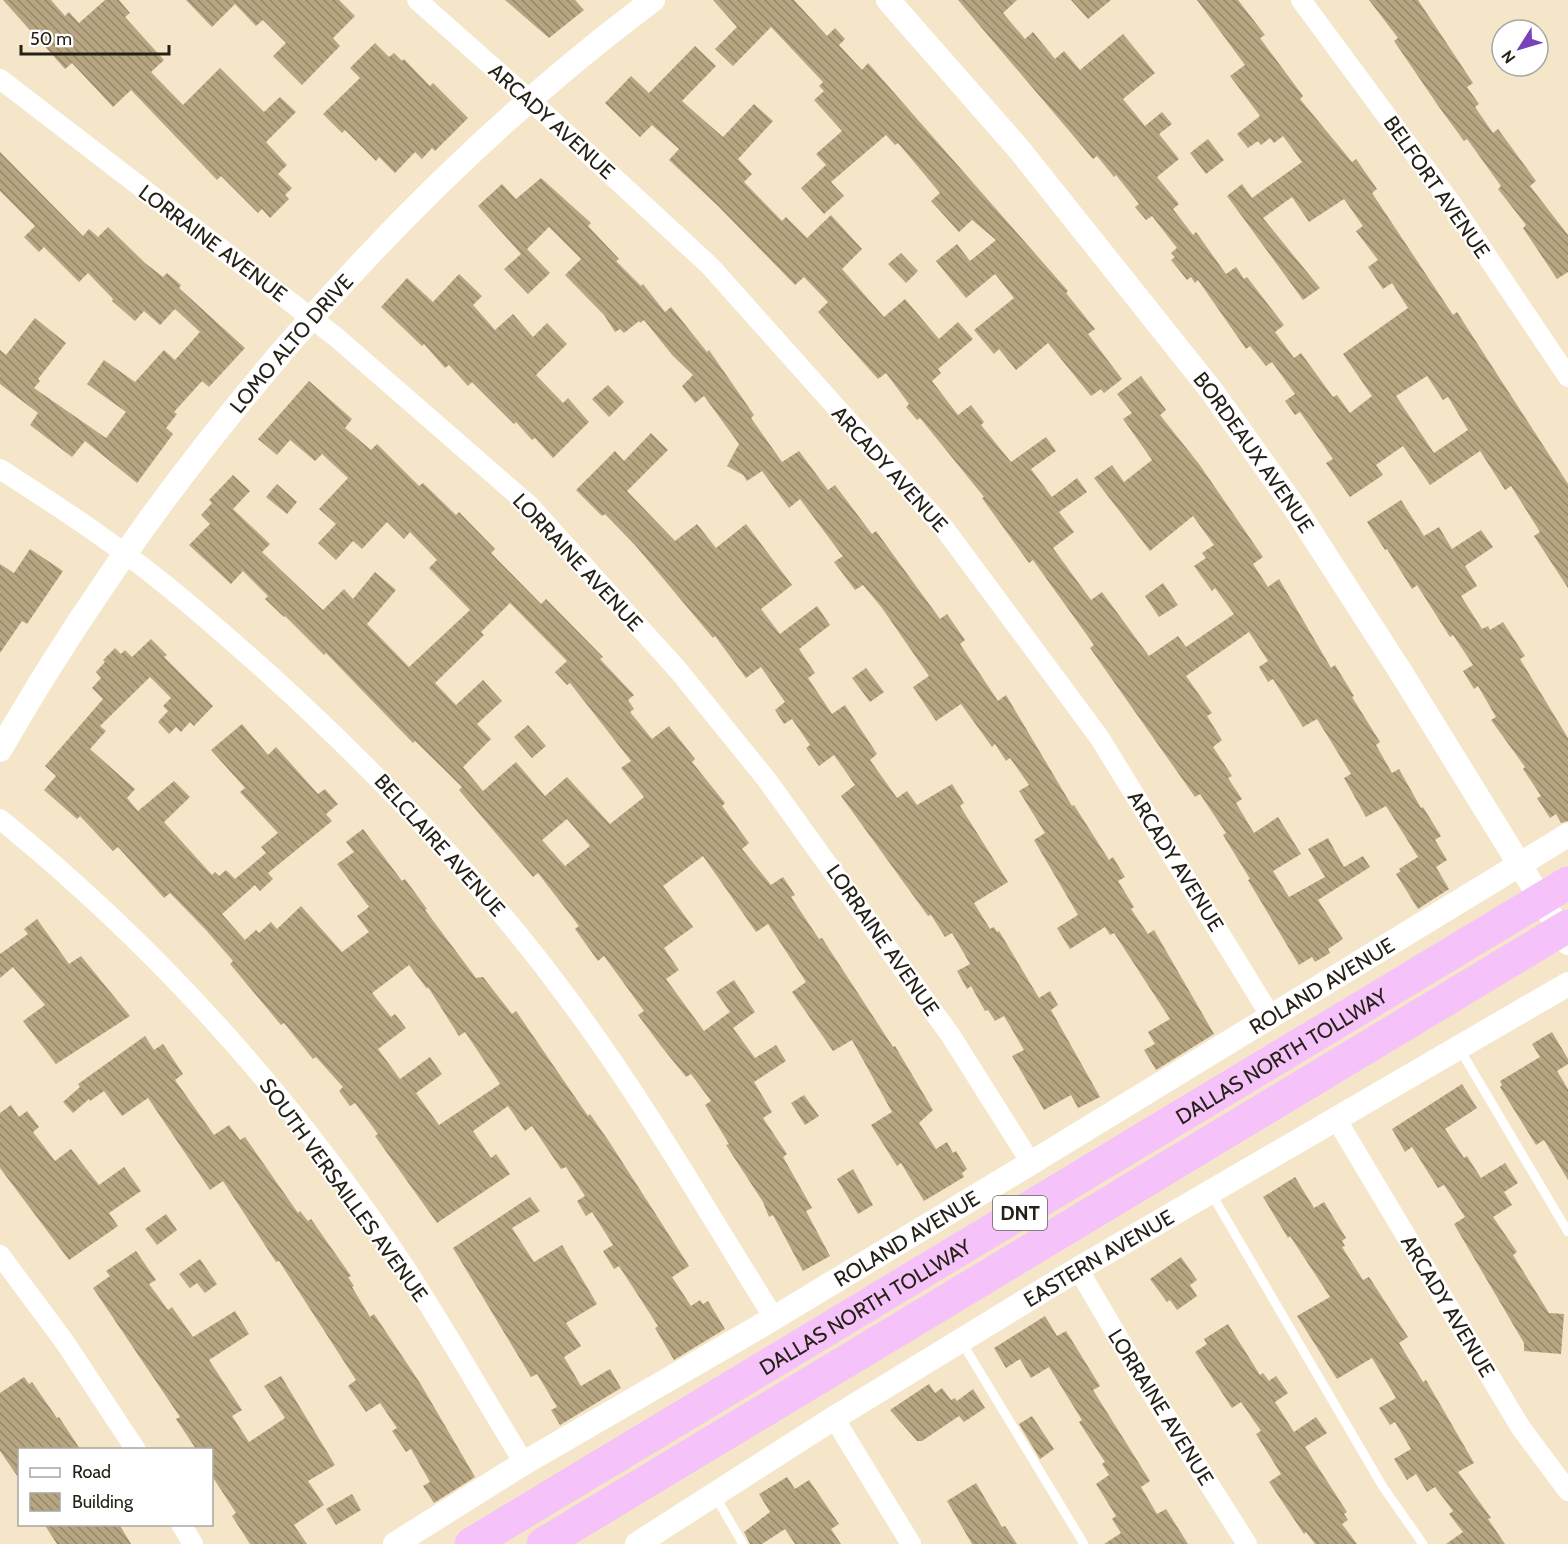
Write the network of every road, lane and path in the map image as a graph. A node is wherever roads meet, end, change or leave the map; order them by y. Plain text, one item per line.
1 (417, 0) edge
2 (653, 0) edge
3 (888, 0) edge
4 (1301, 0) edge
5 (0, 79) edge
6 (530, 100) junction
7 (312, 318) junction
8 (1568, 377) edge
9 (0, 469) edge
10 (126, 555) junction
11 (0, 750) edge
12 (0, 819) edge
13 (1568, 835) edge
14 (1524, 872) junction
15 (1568, 883) edge
16 (1568, 926) edge
17 (1568, 944) edge
18 (1568, 984) edge
19 (1270, 1015) junction
20 (1459, 1048) junction
21 (1335, 1117) junction
22 (1031, 1163) junction
23 (1210, 1191) junction
24 (1568, 1232) edge
25 (0, 1255) edge
26 (1078, 1269) junction
27 (774, 1318) junction
28 (961, 1341) junction
29 (834, 1418) junction
30 (135, 1448) edge
31 (524, 1463) junction
32 (1568, 1491) edge
33 (715, 1496) junction
34 (182, 1526) edge
35 (193, 1544) edge
36 (395, 1544) edge
37 (471, 1544) edge
38 (543, 1544) edge
39 (637, 1544) edge
40 (743, 1544) edge
41 (911, 1544) edge
42 (1084, 1544) edge
43 (1247, 1544) edge
44 (1423, 1544) edge

1 - 6 street, ARCADY AVENUE
2 - 6 street, LOMO ALTO DRIVE
3 - 14 street, BORDEAUX AVENUE
4 - 8 street, BELFORT AVENUE
5 - 7 street, LORRAINE AVENUE
6 - 7 street, LOMO ALTO DRIVE
6 - 19 street, ARCADY AVENUE
7 - 10 street, LOMO ALTO DRIVE
7 - 22 street, LORRAINE AVENUE
9 - 10 street, BELCLAIRE AVENUE
10 - 11 street, LOMO ALTO DRIVE
10 - 27 street, BELCLAIRE AVENUE
12 - 31 street, SOUTH VERSAILLES AVENUE
13 - 14 street, ROLAND AVENUE
14 - 17 street, BORDEAUX AVENUE
14 - 19 street, ROLAND AVENUE
15 - 37 highway, DALLAS NORTH TOLLWAY / DNT
16 - 38 highway, DALLAS NORTH TOLLWAY / DNT
18 - 20 street, EASTERN AVENUE
19 - 22 street, ROLAND AVENUE
20 - 21 street, EASTERN AVENUE
20 - 24 lane
21 - 23 street, EASTERN AVENUE
21 - 32 street, ARCADY AVENUE
22 - 27 street, ROLAND AVENUE
23 - 26 street, EASTERN AVENUE
23 - 44 lane
25 - 30 street
26 - 28 street, EASTERN AVENUE
26 - 43 street, LORRAINE AVENUE
27 - 31 street, ROLAND AVENUE
28 - 29 street, EASTERN AVENUE
28 - 42 lane
29 - 33 street, EASTERN AVENUE
29 - 41 street
31 - 36 street, ROLAND AVENUE
33 - 39 street, EASTERN AVENUE
33 - 40 lane
34 - 35 street

